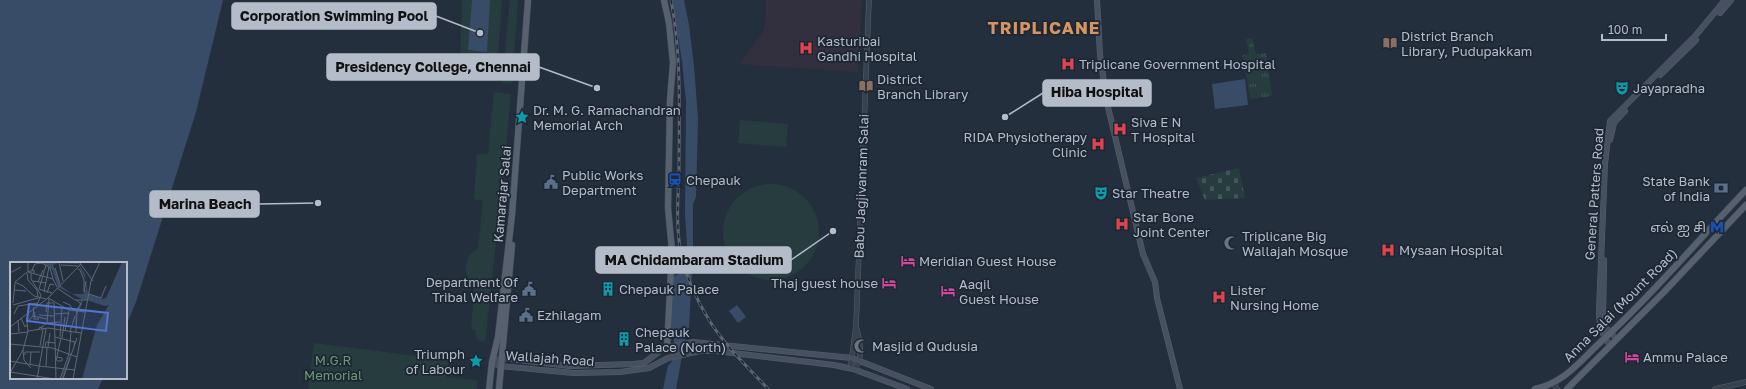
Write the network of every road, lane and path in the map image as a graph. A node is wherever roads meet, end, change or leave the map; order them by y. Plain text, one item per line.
1 (528, 0) edge
2 (532, 0) edge
3 (664, 0) edge
4 (868, 0) edge
5 (1096, 0) edge
6 (1725, 0) edge
7 (1731, 0) edge
8 (1609, 140) junction
9 (1746, 190) edge
10 (1746, 205) edge
11 (1715, 224) junction
12 (1722, 230) junction
13 (856, 326) junction
14 (1610, 333) junction
15 (1604, 338) junction
16 (1617, 339) junction
17 (1610, 345) junction
18 (668, 347) junction
19 (502, 358) junction
20 (852, 358) junction
21 (859, 361) junction
22 (492, 362) junction
23 (500, 366) junction
24 (853, 369) junction
25 (1746, 382) edge
26 (1556, 386) edge
27 (489, 389) edge
28 (499, 389) edge
29 (907, 389) edge
30 (932, 389) edge
31 (1180, 389) edge
32 (1535, 389) edge
33 (1567, 389) edge
34 (1715, 389) edge

1 - 22 main road, Kamarajar Salai
2 - 19 main road, Kamarajar Salai
3 - 18 main road
4 - 13 street, Babu Jagjivanram Salai
5 - 31 main road
6 - 8 main road, General Patters Road
7 - 8 main road, General Patters Road
8 - 14 main road, General Patters Road
8 - 15 main road, General Patters Road
9 - 11 main road, Anna Salai (Mount Road)
10 - 12 main road, Anna Salai (Mount Road)
11 - 12 main road
11 - 14 main road, Anna Salai (Mount Road)
12 - 16 main road, Anna Salai (Mount Road)
13 - 20 street
13 - 21 street, Babu Jagjivanram Salai
14 - 15 main road, Anna Salai (Mount Road)
14 - 16 main road
15 - 17 main road
15 - 26 main road, Anna Salai (Mount Road)
16 - 17 main road, Anna Salai (Mount Road)
17 - 33 main road, Anna Salai (Mount Road)
18 - 19 main road, Wallajah Road
18 - 20 main road
19 - 22 main road, Wallajah Road
19 - 23 main road, Kamarajar Salai
20 - 21 main road
20 - 24 street
21 - 24 street
21 - 30 main road
22 - 23 main road, Wallajah Road
22 - 27 main road, Kamarajar Salai
23 - 24 main road, Wallajah Road
23 - 28 main road, Kamarajar Salai
24 - 29 main road
25 - 34 street
26 - 32 main road, Anna Salai (Mount Road)

